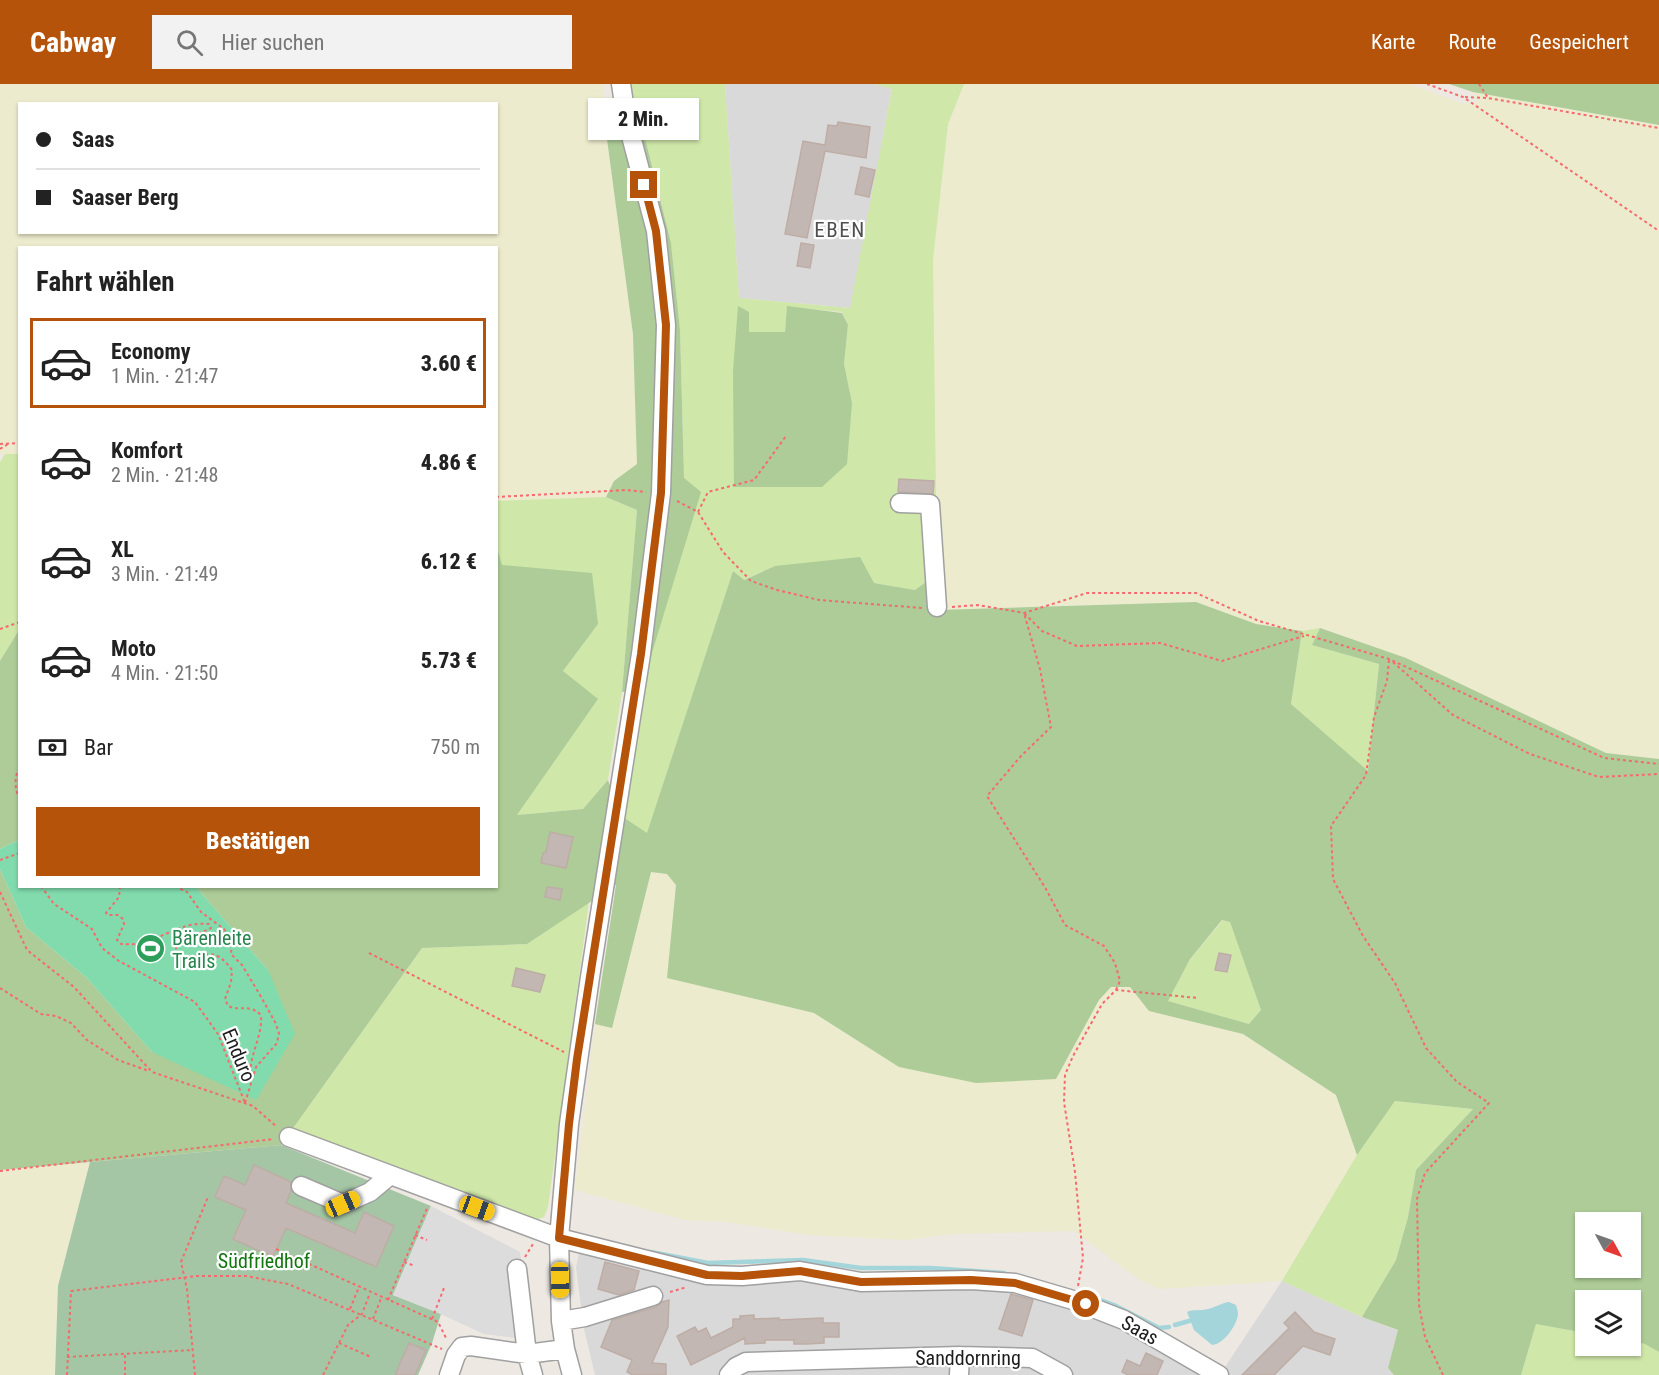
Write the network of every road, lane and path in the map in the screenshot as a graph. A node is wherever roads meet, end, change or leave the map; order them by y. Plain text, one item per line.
1 (621, 84) edge
2 (1427, 84) edge
3 (1479, 84) edge
4 (1463, 97) junction
5 (1488, 98) junction
6 (1659, 128) edge
7 (1659, 231) edge
8 (786, 436) dead end
9 (10, 443) junction
10 (0, 444) edge
11 (18, 444) edge
12 (0, 449) edge
13 (661, 493) junction
14 (498, 497) edge
15 (900, 503) dead end
16 (698, 512) junction
17 (937, 608) junction
18 (1024, 613) junction
19 (18, 623) edge
20 (0, 629) edge
21 (1305, 635) junction
22 (1389, 659) junction
23 (1659, 764) edge
24 (18, 770) edge
25 (1659, 774) edge
26 (18, 796) edge
27 (18, 854) edge
28 (0, 860) edge
29 (42, 888) edge
30 (120, 888) edge
31 (179, 888) edge
32 (0, 892) edge
33 (369, 953) dead end
34 (0, 988) edge
35 (1116, 990) junction
36 (1198, 998) dead end
37 (577, 1059) junction
38 (152, 1072) junction
39 (251, 1081) junction
40 (245, 1103) junction
41 (288, 1137) junction
42 (0, 1170) edge
43 (389, 1176) junction
44 (301, 1186) dead end
45 (434, 1192) junction
46 (208, 1197) dead end
47 (541, 1232) junction
48 (416, 1235) junction
49 (559, 1238) junction
50 (427, 1240) dead end
51 (276, 1249) dead end
52 (404, 1262) junction
53 (415, 1266) dead end
54 (517, 1269) joint
55 (707, 1275) junction
56 (185, 1279) junction
57 (360, 1287) junction
58 (444, 1288) dead end
59 (371, 1292) junction
60 (382, 1296) junction
61 (653, 1296) joint
62 (388, 1299) junction
63 (1073, 1300) junction
64 (350, 1309) junction
65 (362, 1314) junction
66 (373, 1319) junction
67 (432, 1320) junction
68 (561, 1321) junction
69 (339, 1343) junction
70 (432, 1343) dead end
71 (565, 1349) junction
72 (193, 1350) junction
73 (526, 1354) junction
74 (125, 1355) junction
75 (456, 1355) junction
76 (960, 1356) junction
77 (68, 1357) junction
78 (371, 1357) dead end
79 (833, 1368) edge
80 (67, 1375) edge
81 (125, 1375) edge
82 (195, 1375) edge
83 (323, 1375) edge
84 (449, 1375) edge
85 (533, 1375) edge
86 (572, 1375) edge
87 (729, 1375) edge
88 (959, 1375) edge
89 (1064, 1375) edge
90 (1219, 1375) edge
91 (1443, 1375) edge

1 - 13 street
2 - 4 path
3 - 5 path
4 - 5 path
4 - 7 path
5 - 6 path
8 - 16 path
9 - 10 path
9 - 11 path
9 - 12 path
13 - 14 path
13 - 16 path
13 - 37 street
15 - 17 street
16 - 17 path
17 - 18 path
18 - 21 path
18 - 21 path
18 - 35 path
19 - 20 path
21 - 22 path
22 - 23 path
22 - 25 path
22 - 91 path
24 - 26 path
27 - 28 path
29 - 40 path, Enduro
30 - 39 path
31 - 39 path
32 - 38 path
33 - 37 path
34 - 38 path
35 - 36 path
35 - 63 path
37 - 49 street
38 - 40 path
39 - 40 path
40 - 41 path
41 - 42 path
41 - 43 street, Saas
43 - 44 street
43 - 45 street, Saas
45 - 47 street, Saas
45 - 48 path
46 - 56 path
47 - 49 street, Saas
47 - 54 path
48 - 50 path
48 - 52 path
49 - 55 street, Saas
49 - 68 street
51 - 57 path
52 - 53 path
52 - 62 path
54 - 73 street
55 - 61 path
55 - 63 street, Saas
56 - 64 path
56 - 72 path
56 - 77 path
57 - 59 path
57 - 64 path
58 - 67 path
59 - 60 path
59 - 65 path
60 - 62 path
60 - 66 path
61 - 68 street
62 - 67 path
63 - 90 street, Saas
64 - 65 path
65 - 66 path
65 - 69 path
66 - 70 path
67 - 75 path
68 - 71 street
69 - 78 path
69 - 83 path
71 - 73 street
71 - 86 street
72 - 74 path
72 - 82 path
73 - 75 street
73 - 85 street
74 - 77 path
74 - 81 path
75 - 84 street
76 - 79 street, Sanddornring
76 - 88 street
76 - 89 street, Sanddornring
77 - 80 path
79 - 87 street, Sanddornring

